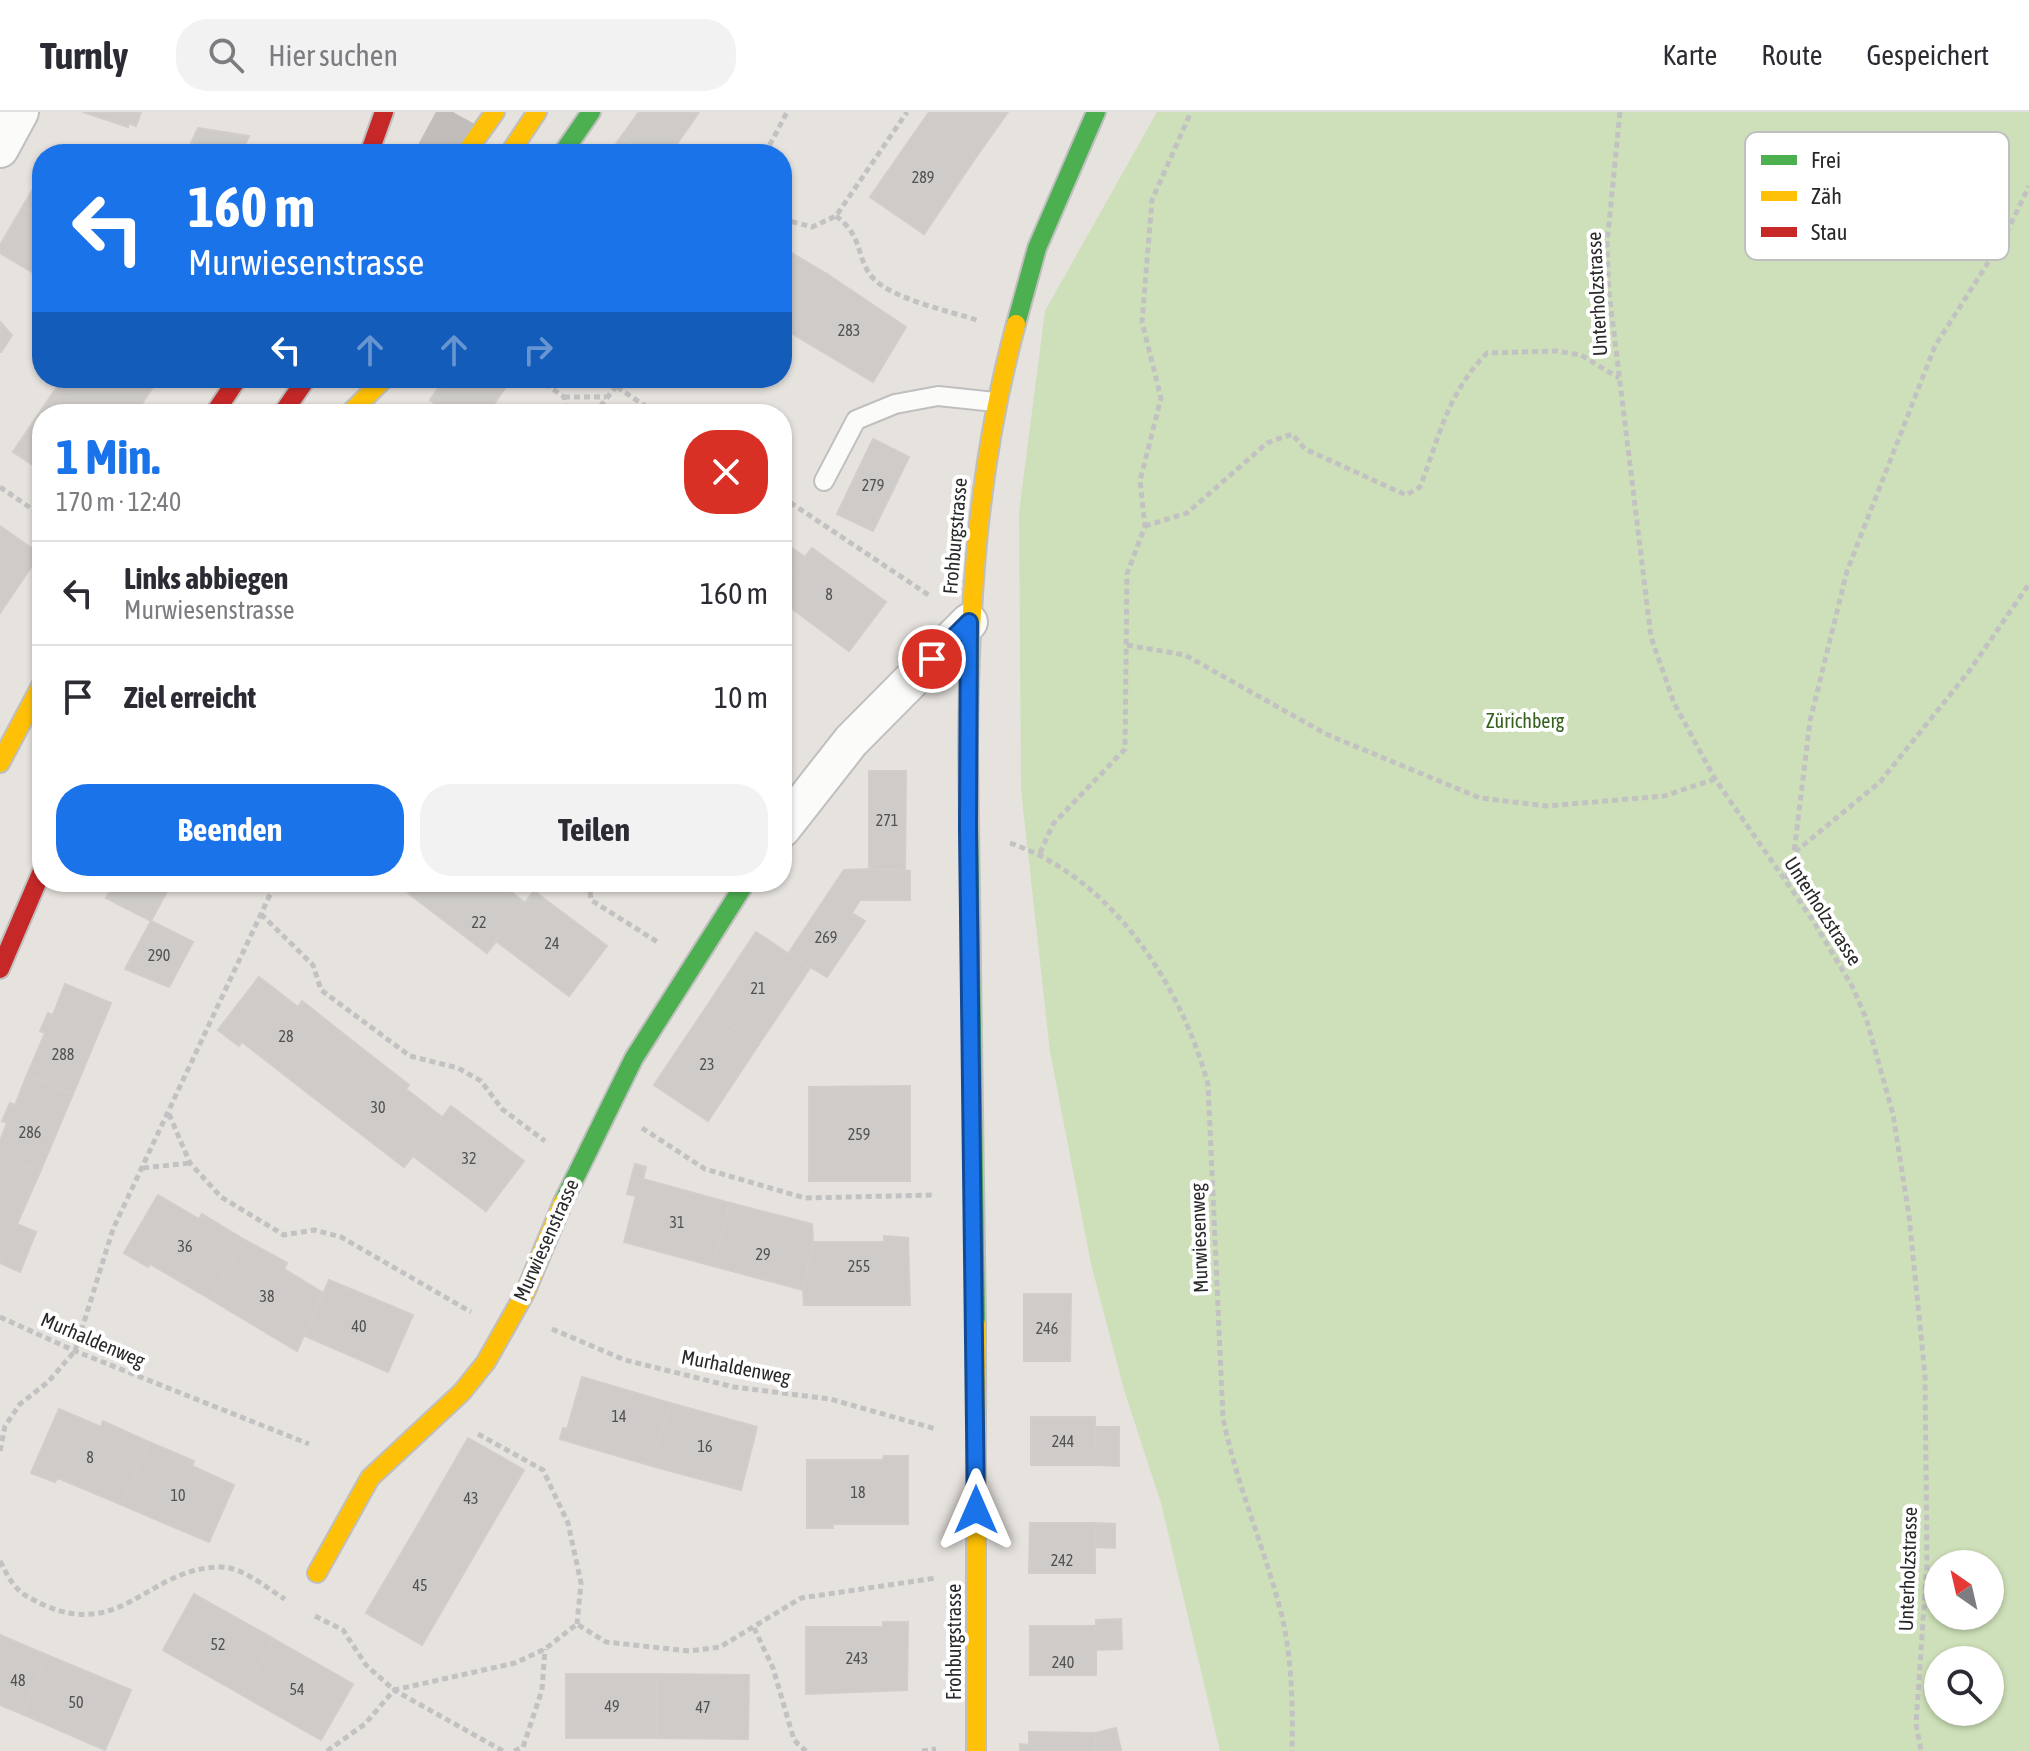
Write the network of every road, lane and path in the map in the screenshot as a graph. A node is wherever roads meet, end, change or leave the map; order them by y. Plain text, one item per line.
1 (20, 112) edge
2 (384, 112) edge
3 (495, 112) edge
4 (537, 112) edge
5 (591, 112) edge
6 (787, 112) edge
7 (907, 112) edge
8 (1096, 112) edge
9 (1191, 112) edge
10 (1620, 112) edge
11 (373, 144) edge
12 (472, 144) edge
13 (516, 144) edge
14 (569, 144) edge
15 (770, 144) edge
16 (0, 149) edge
17 (2029, 186) edge
18 (836, 216) junction
19 (792, 222) edge
20 (2009, 228) edge
21 (1990, 260) edge
22 (984, 322) dead end
23 (1619, 378) junction
24 (375, 388) edge
25 (551, 388) edge
26 (616, 388) edge
27 (618, 388) edge
28 (564, 397) junction
29 (606, 397) junction
30 (995, 402) junction
31 (359, 404) edge
32 (565, 404) edge
33 (601, 404) edge
34 (642, 404) edge
35 (824, 481) dead end
36 (0, 487) edge
37 (792, 504) edge
38 (32, 509) edge
39 (1145, 526) junction
40 (2029, 584) edge
41 (935, 599) dead end
42 (969, 622) junction
43 (1127, 645) junction
44 (32, 703) edge
45 (0, 763) edge
46 (1715, 779) junction
47 (792, 816) edge
48 (968, 828) junction
49 (1040, 853) junction
50 (1794, 853) junction
51 (1785, 880) junction
52 (33, 892) edge
53 (271, 892) edge
54 (590, 892) edge
55 (739, 892) edge
56 (261, 914) junction
57 (667, 948) dead end
58 (0, 969) edge
59 (169, 1113) junction
60 (633, 1122) dead end
61 (556, 1149) dead end
62 (190, 1163) junction
63 (142, 1168) junction
64 (944, 1195) dead end
65 (0, 1317) edge
66 (482, 1318) dead end
67 (543, 1326) dead end
68 (75, 1351) junction
69 (942, 1431) dead end
70 (476, 1433) dead end
71 (309, 1444) dead end
72 (0, 1451) edge
73 (0, 1561) edge
74 (317, 1573) dead end
75 (941, 1578) dead end
76 (297, 1607) dead end
77 (308, 1613) dead end
78 (577, 1624) junction
79 (754, 1628) junction
80 (545, 1649) junction
81 (394, 1690) junction
82 (524, 1749) edge
83 (327, 1751) edge
84 (503, 1751) edge
85 (514, 1751) edge
86 (806, 1751) edge
87 (976, 1751) edge
88 (1292, 1751) edge
89 (1921, 1751) edge

1 - 16 street
2 - 11 main road
3 - 12 main road
4 - 13 main road
5 - 14 main road
6 - 15 path
7 - 18 path
8 - 30 main road, Frohburgstrasse
9 - 39 path
10 - 23 path, Unterholzstrasse
17 - 20 path
18 - 19 path
18 - 22 path
21 - 50 path
23 - 39 path
23 - 46 path, Unterholzstrasse
24 - 31 main road
25 - 28 path
26 - 29 path
27 - 34 path
28 - 29 path
28 - 32 path
29 - 33 path
30 - 35 lane
30 - 42 main road, Frohburgstrasse
36 - 38 path
37 - 41 path
39 - 43 path
40 - 50 path
42 - 47 street
42 - 48 main road, Frohburgstrasse
43 - 46 path
43 - 49 path
44 - 45 main road
46 - 51 path, Unterholzstrasse
48 - 49 path, Murwiesenweg
48 - 87 main road, Frohburgstrasse
49 - 88 path, Murwiesenweg
50 - 51 path
51 - 89 path, Unterholzstrasse
52 - 58 main road
53 - 56 path
54 - 57 path
55 - 74 main road, Murwiesenstrasse
56 - 59 path
56 - 61 path
59 - 62 path
59 - 63 path
60 - 64 path
62 - 63 path
62 - 66 path
63 - 68 path
65 - 68 path, Murhaldenweg
67 - 69 path, Murhaldenweg
68 - 71 path, Murhaldenweg
68 - 72 path
70 - 78 path
73 - 76 path
75 - 79 path
77 - 81 path
78 - 79 path
78 - 80 path
79 - 86 path
80 - 81 path
80 - 82 path
81 - 83 path
81 - 84 path
82 - 85 path

